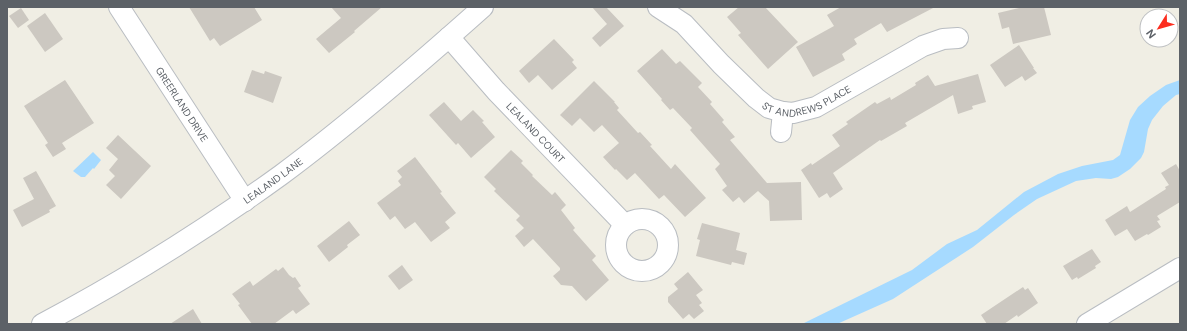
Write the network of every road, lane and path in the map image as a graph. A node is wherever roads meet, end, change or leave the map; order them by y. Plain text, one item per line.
1 (119, 7) edge
2 (483, 7) edge
3 (658, 7) edge
4 (449, 37) junction
5 (958, 38) dead end
6 (783, 112) junction
7 (781, 132) dead end
8 (245, 201) junction
9 (625, 225) dead end
10 (1180, 268) edge
11 (42, 324) edge
12 (1087, 324) edge

1 - 8 street, GREERLAND DRIVE
2 - 4 street, LEALAND LANE
3 - 6 street, ST ANDREWS PLACE
4 - 8 street, LEALAND LANE
4 - 9 street, LEALAND COURT
5 - 6 street, ST ANDREWS PLACE
6 - 7 street
8 - 11 street, LEALAND LANE
10 - 12 street

